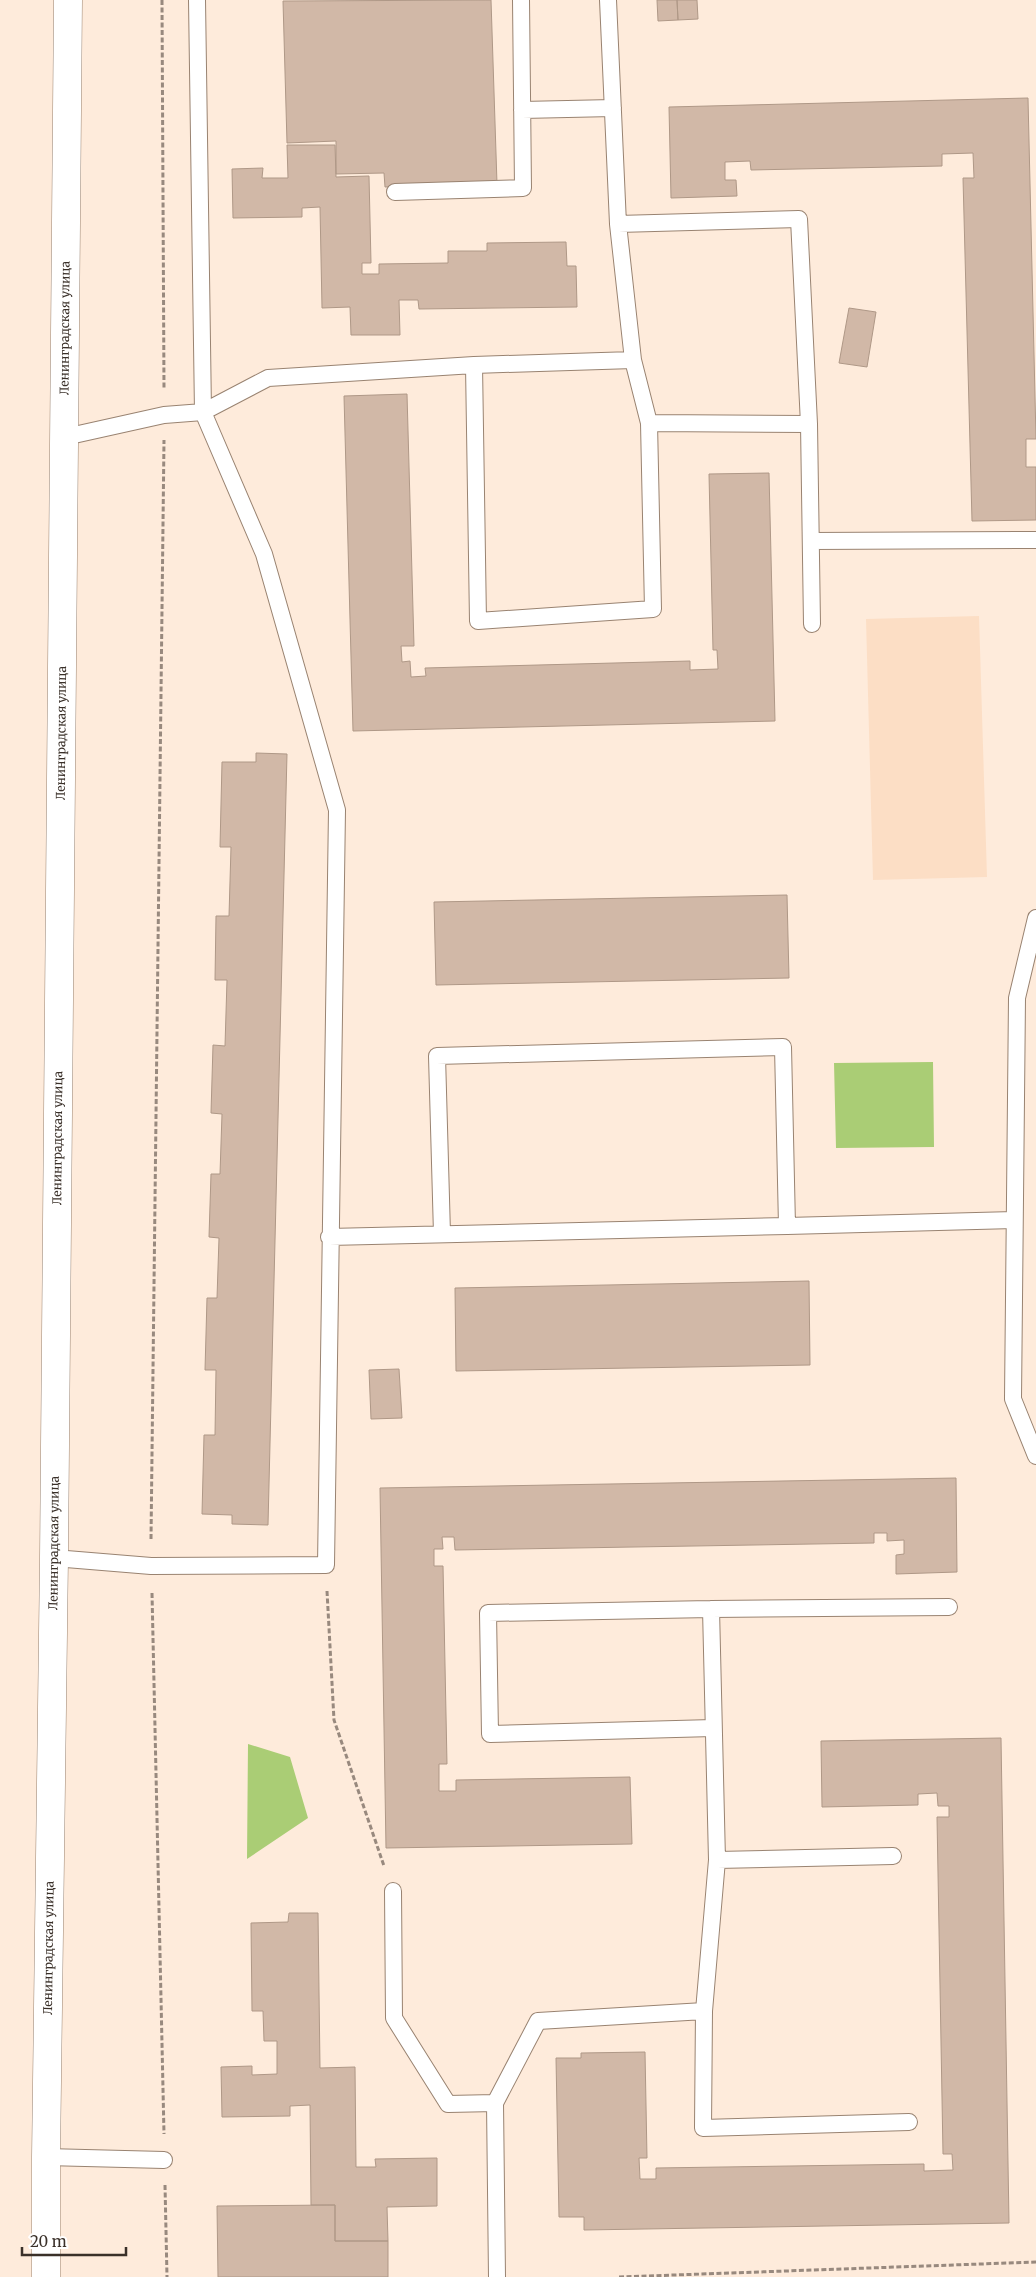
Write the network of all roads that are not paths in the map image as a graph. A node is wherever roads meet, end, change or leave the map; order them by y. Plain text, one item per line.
1 (68, 0) edge
2 (197, 0) edge
3 (521, 0) edge
4 (608, 0) edge
5 (613, 108) junction
6 (522, 110) junction
7 (395, 192) dead end
8 (618, 224) junction
9 (633, 360) junction
10 (474, 365) junction
11 (202, 412) junction
12 (649, 423) junction
13 (809, 424) junction
14 (65, 437) junction
15 (1036, 540) edge
16 (811, 541) junction
17 (812, 624) dead end
18 (1036, 918) edge
19 (1014, 1220) junction
20 (787, 1226) junction
21 (442, 1234) junction
22 (329, 1237) junction
23 (1036, 1456) edge
24 (54, 1558) junction
25 (710, 1608) junction
26 (949, 1608) dead end
27 (713, 1728) junction
28 (893, 1856) dead end
29 (717, 1860) junction
30 (393, 1892) road end
31 (704, 2011) junction
32 (496, 2103) junction
33 (908, 2122) dead end
34 (46, 2157) junction
35 (164, 2160) road end
36 (46, 2277) edge
37 (497, 2277) edge

1 - 14 street, Ленинградская улица
2 - 11 lane
3 - 6 lane
4 - 5 lane
5 - 6 lane
5 - 8 lane
6 - 7 lane
8 - 9 lane
8 - 13 lane
9 - 10 lane
9 - 12 lane
10 - 11 lane
10 - 12 lane
11 - 14 lane
11 - 22 lane
12 - 13 lane
13 - 16 lane
14 - 24 street, Ленинградская улица
15 - 16 lane
16 - 17 lane
18 - 19 lane
19 - 20 lane
19 - 23 lane
20 - 21 lane
20 - 21 lane
21 - 22 lane
22 - 24 lane
24 - 34 street, Ленинградская улица
25 - 26 lane
25 - 27 lane
25 - 27 lane
27 - 29 lane
28 - 29 lane
29 - 31 lane
30 - 32 lane
31 - 32 lane
31 - 33 lane
32 - 37 lane
34 - 35 lane
34 - 36 street, Ленинградская улица

